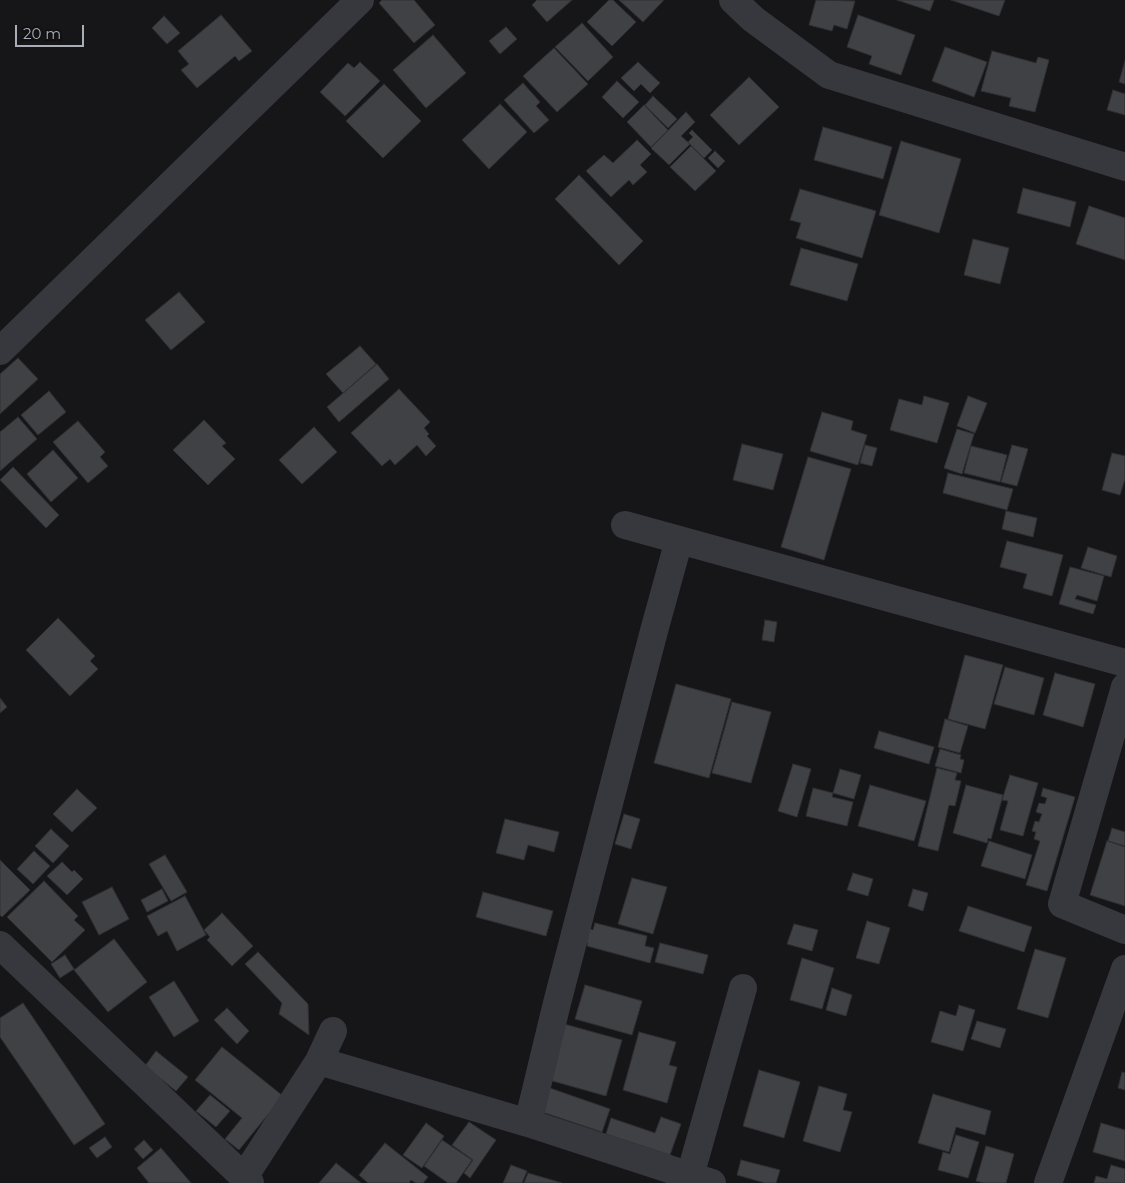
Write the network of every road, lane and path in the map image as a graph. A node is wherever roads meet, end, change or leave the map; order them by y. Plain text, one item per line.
1 (360, 0) edge
2 (733, 0) edge
3 (1125, 167) edge
4 (0, 351) edge
5 (625, 525) dead end
6 (679, 540) junction
7 (1125, 663) edge
8 (1125, 687) edge
9 (1125, 930) edge
10 (0, 945) edge
11 (1125, 968) edge
12 (743, 988) dead end
13 (333, 1032) dead end
14 (319, 1061) junction
15 (528, 1123) junction
16 (247, 1180) edge
17 (702, 1181) edge
18 (1048, 1183) edge

1 - 4 street
2 - 3 street
5 - 6 street
6 - 7 street
6 - 15 street
8 - 9 street
10 - 16 street
11 - 18 street
12 - 17 street
13 - 14 street
14 - 15 street
14 - 16 street
15 - 17 street

